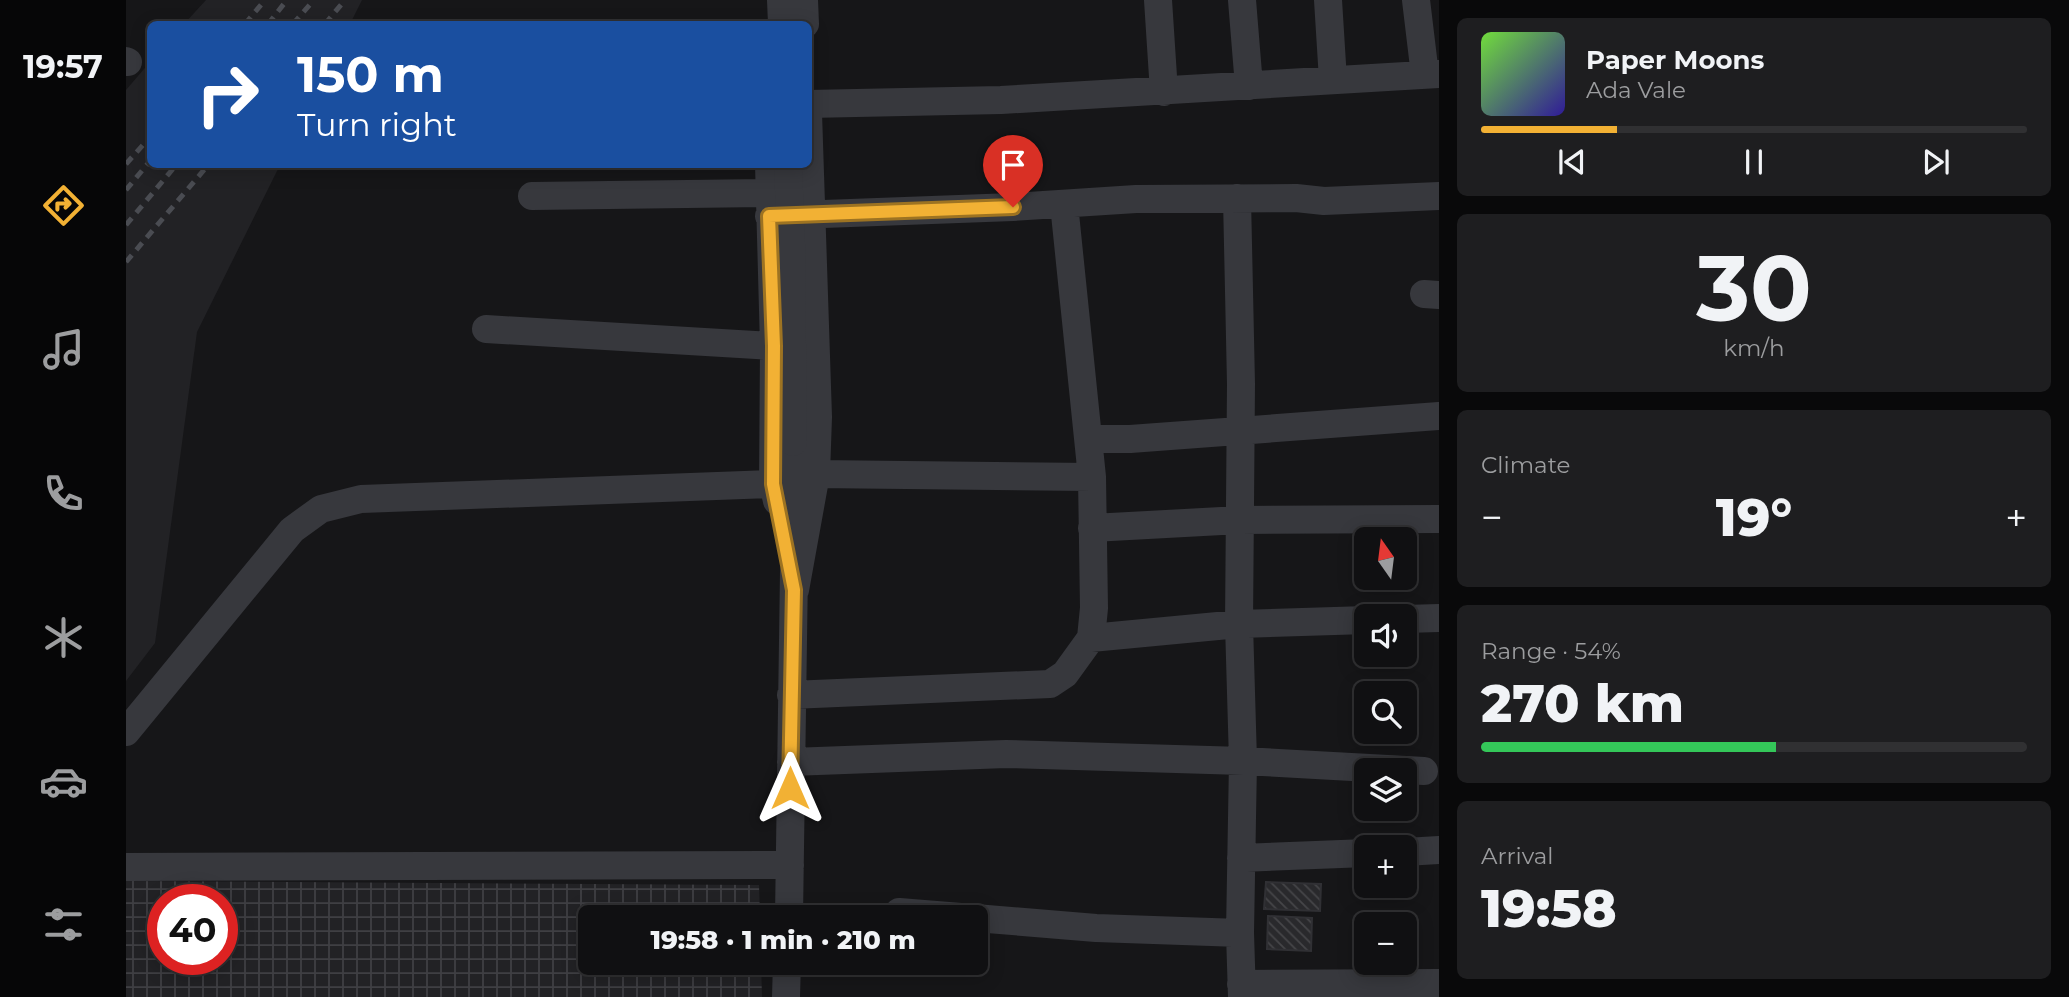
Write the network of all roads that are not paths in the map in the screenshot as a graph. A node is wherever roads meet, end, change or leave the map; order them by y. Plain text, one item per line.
1 (763, 0) edge
2 (781, 0) edge
3 (804, 0) edge
4 (1158, 0) edge
5 (1242, 0) edge
6 (1328, 0) edge
7 (1416, 0) edge
8 (764, 21) edge
9 (782, 21) edge
10 (805, 21) edge
11 (1432, 74) edge
12 (1334, 80) junction
13 (1249, 86) junction
14 (1164, 92) junction
15 (812, 104) edge
16 (769, 168) edge
17 (788, 168) edge
18 (810, 168) edge
19 (1439, 196) edge
20 (532, 197) dead end
21 (1237, 198) junction
22 (769, 204) junction
23 (1064, 204) junction
24 (812, 214) junction
25 (486, 329) dead end
26 (774, 346) junction
27 (1439, 416) edge
28 (1240, 430) junction
29 (1089, 439) junction
30 (816, 474) junction
31 (1092, 477) junction
32 (773, 484) junction
33 (1439, 519) edge
34 (1240, 520) junction
35 (1092, 528) junction
36 (794, 590) junction
37 (1439, 618) edge
38 (1417, 619) edge
39 (1354, 620) edge
40 (1239, 624) junction
41 (1091, 638) junction
42 (791, 695) junction
43 (126, 732) edge
44 (1243, 761) junction
45 (790, 762) junction
46 (1424, 771) dead end
47 (1439, 850) edge
48 (1417, 851) edge
49 (1354, 854) edge
50 (1241, 858) junction
51 (790, 865) junction
52 (126, 867) edge
53 (789, 905) edge
54 (988, 919) edge
55 (1240, 933) junction
56 (787, 975) edge
57 (1439, 983) edge
58 (1241, 991) edge
59 (786, 997) edge

1 - 8 street
2 - 9 street
3 - 10 street
4 - 14 street
5 - 13 street
6 - 12 street
7 - 11 street
11 - 12 street
12 - 13 street
13 - 14 street
14 - 15 street
16 - 22 street
17 - 36 street, bridge
18 - 24 street
19 - 21 street
20 - 22 street
21 - 23 street
21 - 28 street
22 - 24 street
22 - 26 street
23 - 24 street
23 - 29 street
24 - 30 street
25 - 26 street
26 - 32 street
27 - 28 street
28 - 29 street
28 - 34 street
29 - 31 street
30 - 31 street
30 - 36 street
31 - 35 street
32 - 36 street
32 - 43 street
33 - 34 street
34 - 35 street
34 - 40 street
35 - 41 street
36 - 42 street
37 - 38 street
39 - 40 street
40 - 41 street
40 - 44 street
41 - 42 street
42 - 45 street
44 - 45 street
44 - 46 street
44 - 50 street
45 - 51 street
47 - 48 street
49 - 50 street
50 - 55 street
51 - 52 street
51 - 53 street
54 - 55 street
55 - 58 street
56 - 59 street
57 - 58 street

